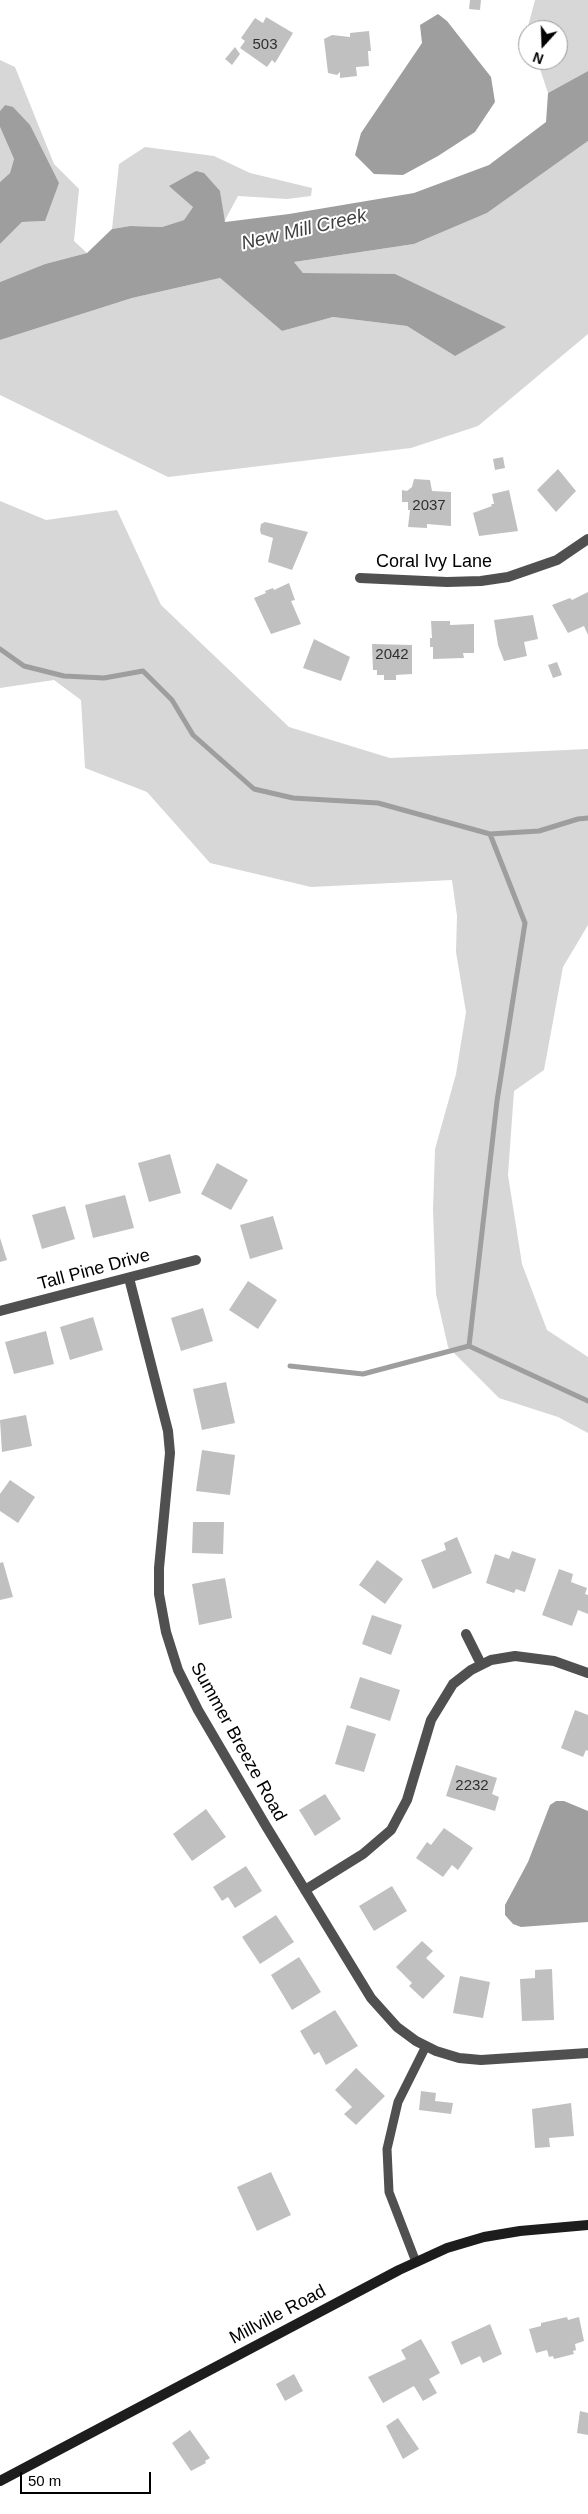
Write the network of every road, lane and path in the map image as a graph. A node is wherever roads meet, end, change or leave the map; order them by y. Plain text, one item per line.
1 (588, 539) edge
2 (360, 578) dead end
3 (196, 1260) dead end
4 (128, 1278) junction
5 (0, 1312) edge
6 (466, 1634) dead end
7 (481, 1664) junction
8 (588, 1673) edge
9 (305, 1890) junction
10 (426, 2046) junction
11 (588, 2053) edge
12 (588, 2225) edge
13 (416, 2262) junction
14 (0, 2481) edge

1 - 2 street, Coral Ivy Lane
3 - 4 street, Tall Pine Drive
4 - 5 street, Tall Pine Drive
4 - 9 street, Summer Breeze Road
6 - 7 street
7 - 8 street
7 - 9 street
9 - 10 street, Summer Breeze Road
10 - 11 street, Summer Breeze Road
10 - 13 lane
12 - 13 street, Millville Road
13 - 14 street, Millville Road

